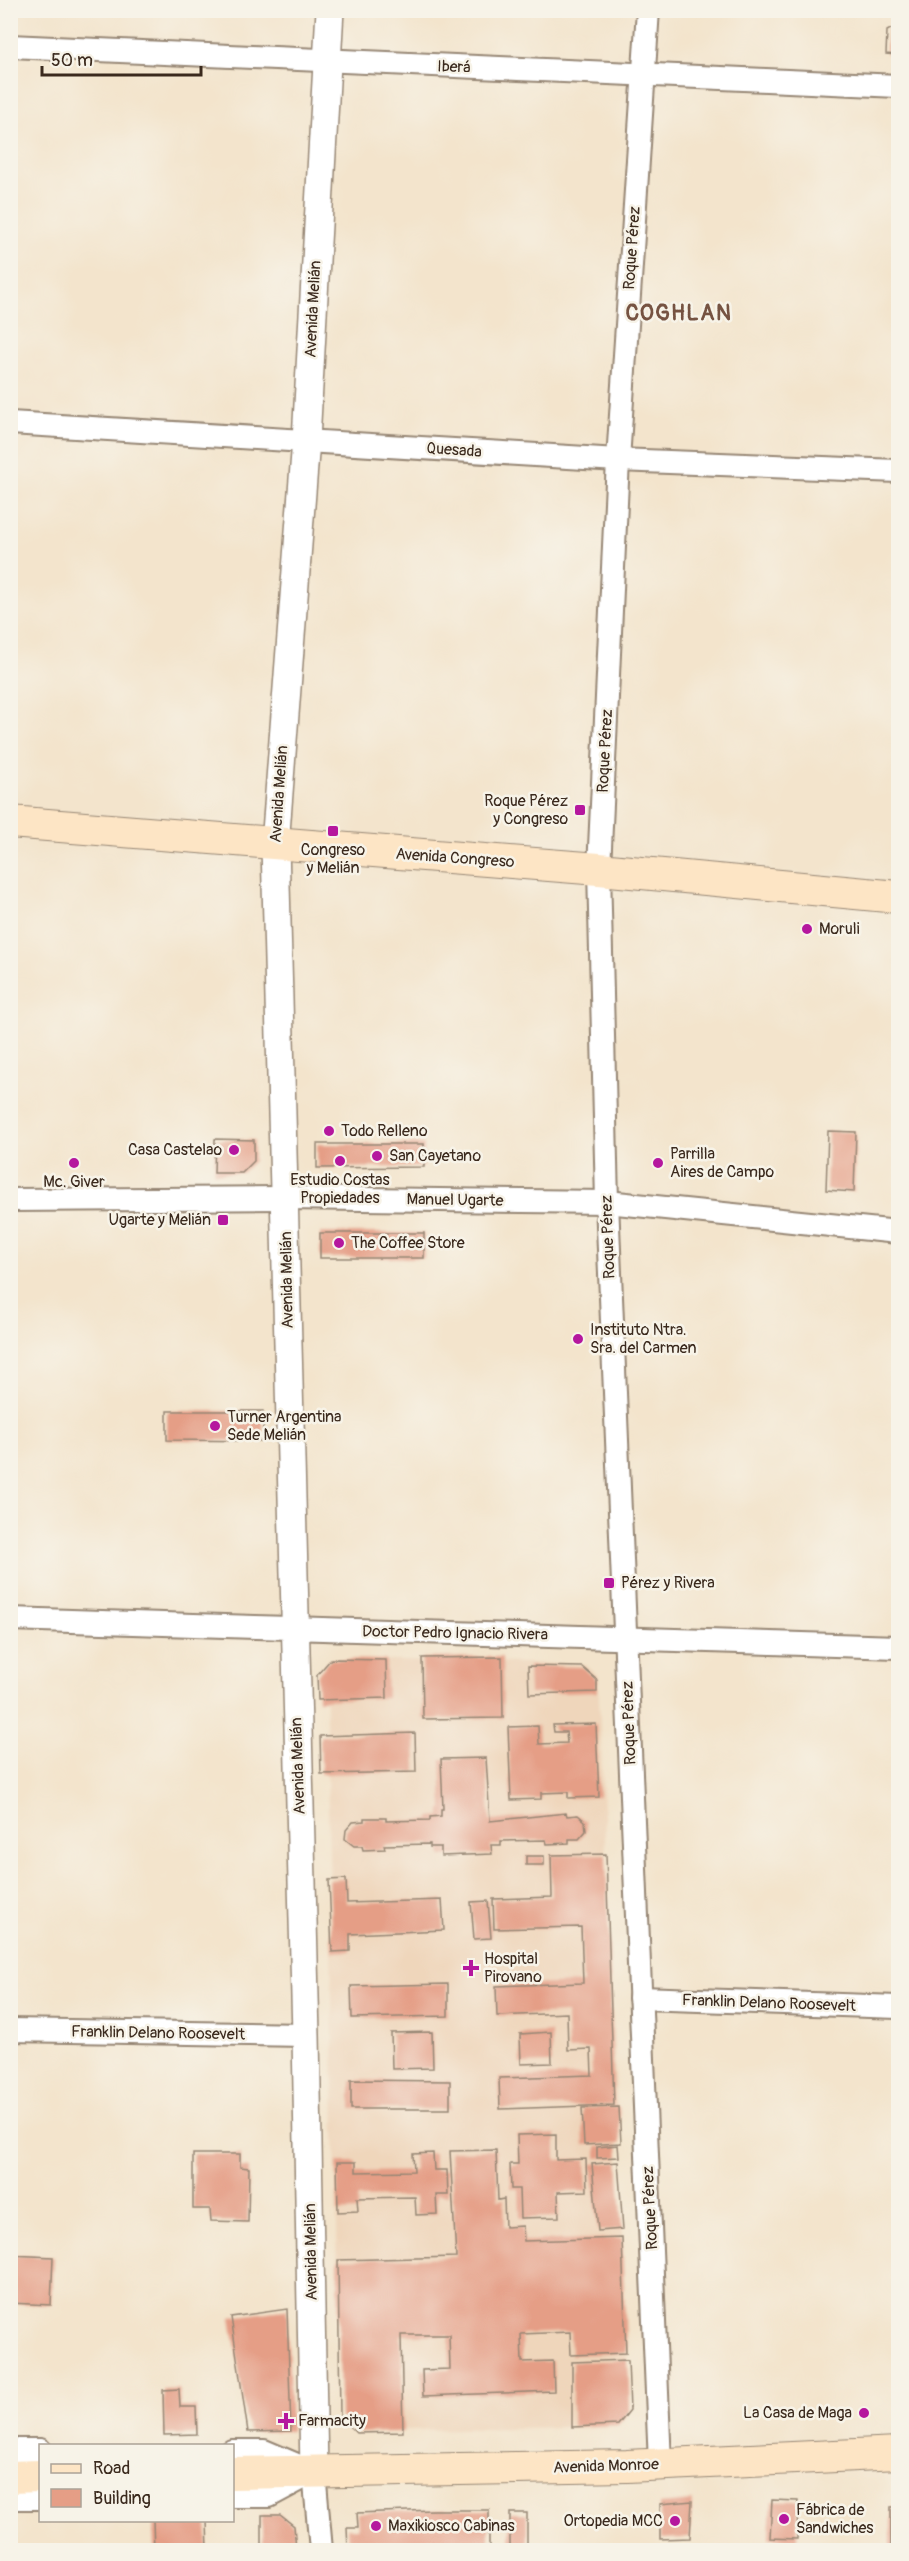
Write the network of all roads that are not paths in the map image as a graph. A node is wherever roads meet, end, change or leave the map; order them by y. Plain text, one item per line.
1 (330, 10) edge
2 (648, 10) edge
3 (10, 46) edge
4 (327, 62) junction
5 (643, 74) junction
6 (898, 86) edge
7 (10, 423) edge
8 (306, 440) junction
9 (618, 460) junction
10 (898, 471) edge
11 (10, 822) edge
12 (275, 844) junction
13 (599, 868) junction
14 (898, 897) edge
15 (285, 1198) junction
16 (10, 1200) edge
17 (606, 1202) junction
18 (898, 1232) edge
19 (10, 1619) edge
20 (295, 1629) junction
21 (625, 1636) junction
22 (898, 1647) edge
23 (640, 1998) junction
24 (898, 2007) edge
25 (10, 2030) edge
26 (306, 2035) junction
27 (10, 2450) edge
28 (39, 2450) edge
29 (234, 2451) edge
30 (898, 2453) edge
31 (660, 2464) junction
32 (314, 2472) junction
33 (234, 2473) edge
34 (10, 2476) edge
35 (39, 2476) edge
36 (234, 2496) edge
37 (10, 2498) edge
38 (39, 2498) edge
39 (321, 2550) edge

1 - 4 street, Avenida Melián
2 - 5 street, Roque Pérez
3 - 4 street, Iberá
4 - 5 street, Iberá
4 - 8 street, Avenida Melián
5 - 6 street, Iberá
5 - 9 street, Roque Pérez
7 - 8 street, Quesada
8 - 9 street, Quesada
8 - 12 street, Avenida Melián
9 - 10 street, Quesada
9 - 13 street, Roque Pérez
11 - 12 main road, Avenida Congreso
12 - 13 main road, Avenida Congreso
12 - 15 street, Avenida Melián
13 - 14 main road, Avenida Congreso
13 - 17 street, Roque Pérez
15 - 16 street, Manuel Ugarte
15 - 17 street, Manuel Ugarte
15 - 20 street, Avenida Melián
17 - 18 street, Manuel Ugarte
17 - 21 street, Roque Pérez
19 - 20 street, Doctor Pedro Ignacio Rivera
20 - 21 street, Doctor Pedro Ignacio Rivera
20 - 26 street, Avenida Melián
21 - 22 street, Doctor Pedro Ignacio Rivera
21 - 23 street, Roque Pérez
23 - 24 street, Franklin Delano Roosevelt
23 - 31 street, Roque Pérez
25 - 26 street, Franklin Delano Roosevelt
26 - 32 street, Avenida Melián
27 - 28 street
29 - 32 street
30 - 31 main road, Avenida Monroe
31 - 32 main road, Avenida Monroe
32 - 33 main road, Avenida Monroe
32 - 36 street
32 - 39 street, Avenida Melián
34 - 35 main road
37 - 38 street

